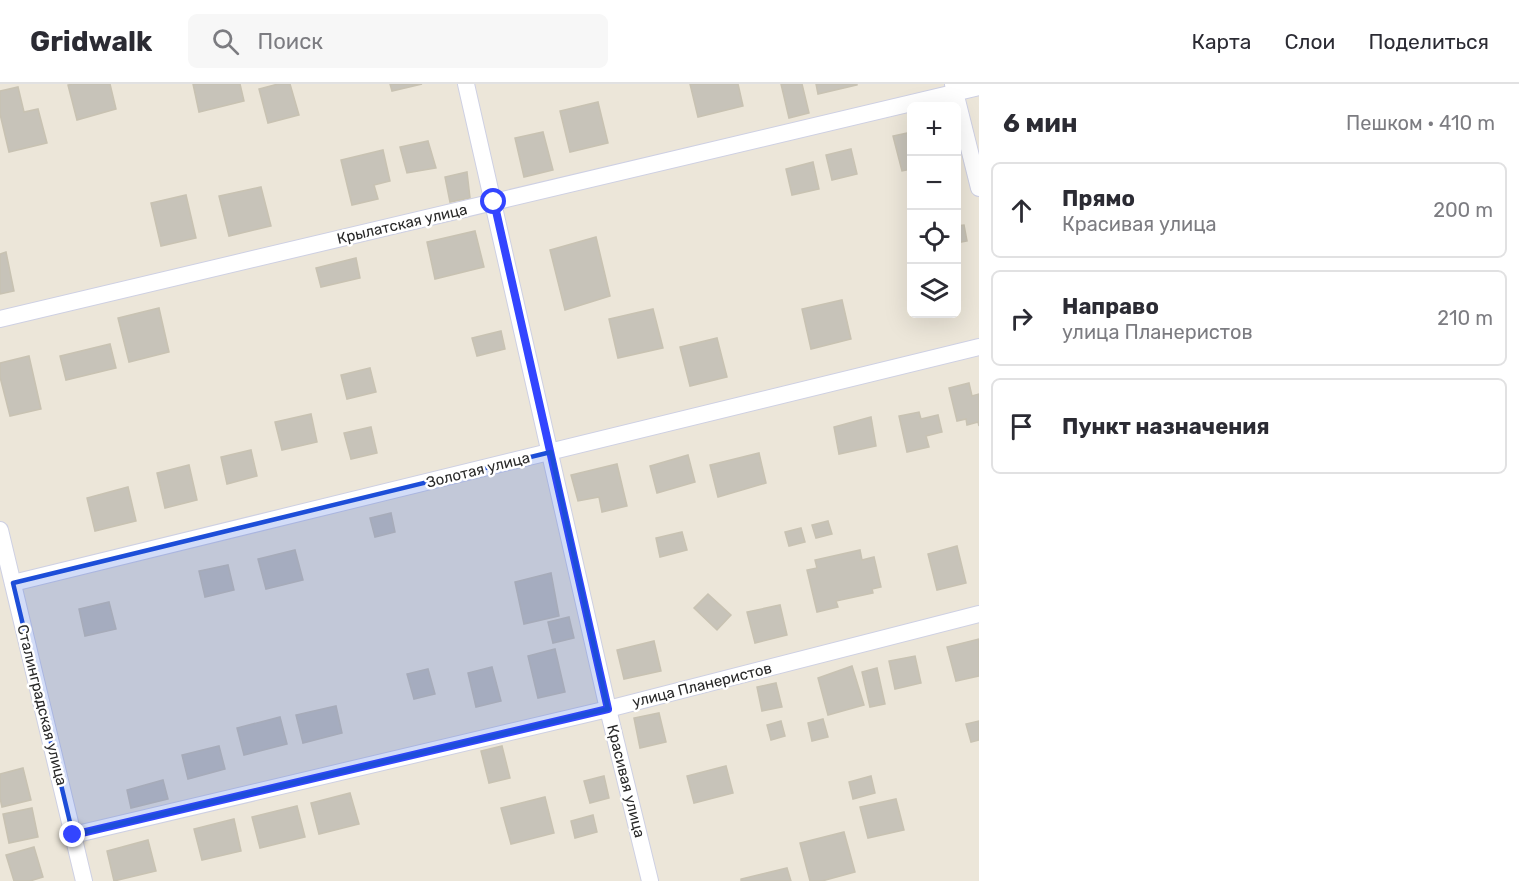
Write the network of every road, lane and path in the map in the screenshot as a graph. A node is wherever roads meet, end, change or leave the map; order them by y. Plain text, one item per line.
1 (466, 84) edge
2 (979, 87) edge
3 (954, 88) edge
4 (979, 188) edge
5 (494, 202) junction
6 (0, 319) edge
7 (979, 347) edge
8 (551, 452) junction
9 (0, 530) edge
10 (13, 583) junction
11 (979, 614) edge
12 (608, 709) junction
13 (73, 835) junction
14 (84, 881) edge
15 (650, 881) edge

1 - 5 street, Красивая улица
2 - 3 street, Крылатская улица
3 - 4 street
3 - 5 street, Крылатская улица
5 - 6 street, Крылатская улица
5 - 8 street, Красивая улица
7 - 8 street, Золотая улица
8 - 10 street, Золотая улица
8 - 12 street, Красивая улица
9 - 10 street, Сталинградская улица
10 - 13 street, Сталинградская улица
11 - 12 street, улица Планеристов
12 - 13 street, улица Планеристов
12 - 15 street, Красивая улица
13 - 14 street, Сталинградская улица

